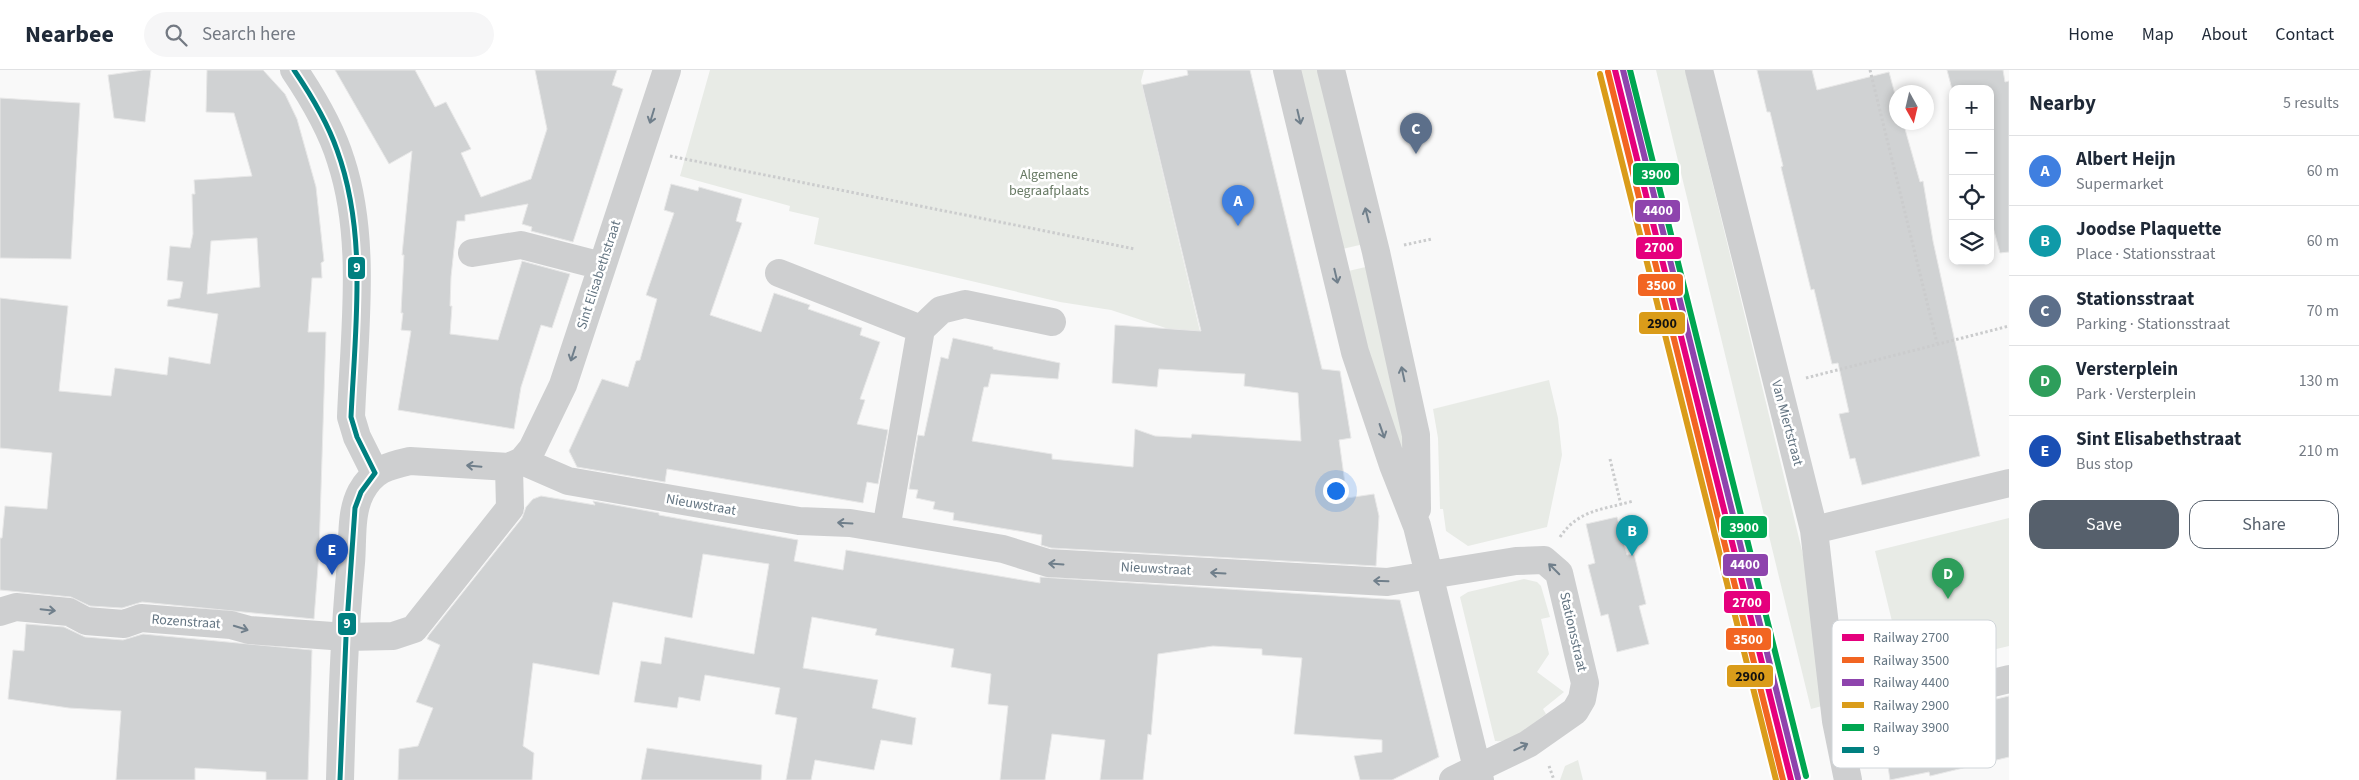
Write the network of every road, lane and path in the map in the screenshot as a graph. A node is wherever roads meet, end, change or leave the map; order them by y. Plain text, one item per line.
1 (294, 70) edge
2 (667, 70) edge
3 (1287, 70) edge
4 (1331, 70) edge
5 (1699, 70) edge
6 (1870, 70) edge
7 (639, 151) junction
8 (1135, 249) dead end
9 (472, 253) dead end
10 (602, 266) junction
11 (779, 273) dead end
12 (1052, 322) dead end
13 (2009, 326) edge
14 (921, 329) junction
15 (1937, 343) junction
16 (1777, 386) junction
17 (1610, 459) dead end
18 (515, 464) junction
19 (375, 473) junction
20 (2009, 482) edge
21 (1633, 502) dead end
22 (1621, 505) junction
23 (1417, 526) junction
24 (886, 529) junction
25 (1814, 530) junction
26 (1544, 560) junction
27 (1429, 576) junction
28 (0, 612) edge
29 (346, 637) junction
30 (2009, 679) edge
31 (1996, 682) edge
32 (1832, 686) edge
33 (1478, 774) edge
34 (340, 780) edge
35 (1453, 780) edge

1 - 19 street
2 -> 7 street, Sint Elisabethstraat
3 -> 23 street
23 -> 4 street
5 - 16 street, Van Miertstraat
6 - 15 path
7 - 8 path
7 - 10 street, Sint Elisabethstraat
9 - 10 street
10 -> 18 street, Sint Elisabethstraat
11 - 14 street
12 - 14 street
13 - 15 path
14 - 24 street
15 - 16 path
16 - 25 street, Van Miertstraat
17 - 22 path
18 -> 19 street
24 -> 18 street, Nieuwstraat
18 - 29 street
19 - 29 street
20 - 25 street
21 - 22 path
22 - 26 path
23 - 27 street
27 -> 24 street, Nieuwstraat
25 - 32 street, Van Miertstraat
26 - 27 street
33 -> 26 street, Stationsstraat
27 - 33 street
28 -> 29 street, Rozenstraat
29 - 34 street
30 - 31 street
33 - 35 street, Stationsstraat

